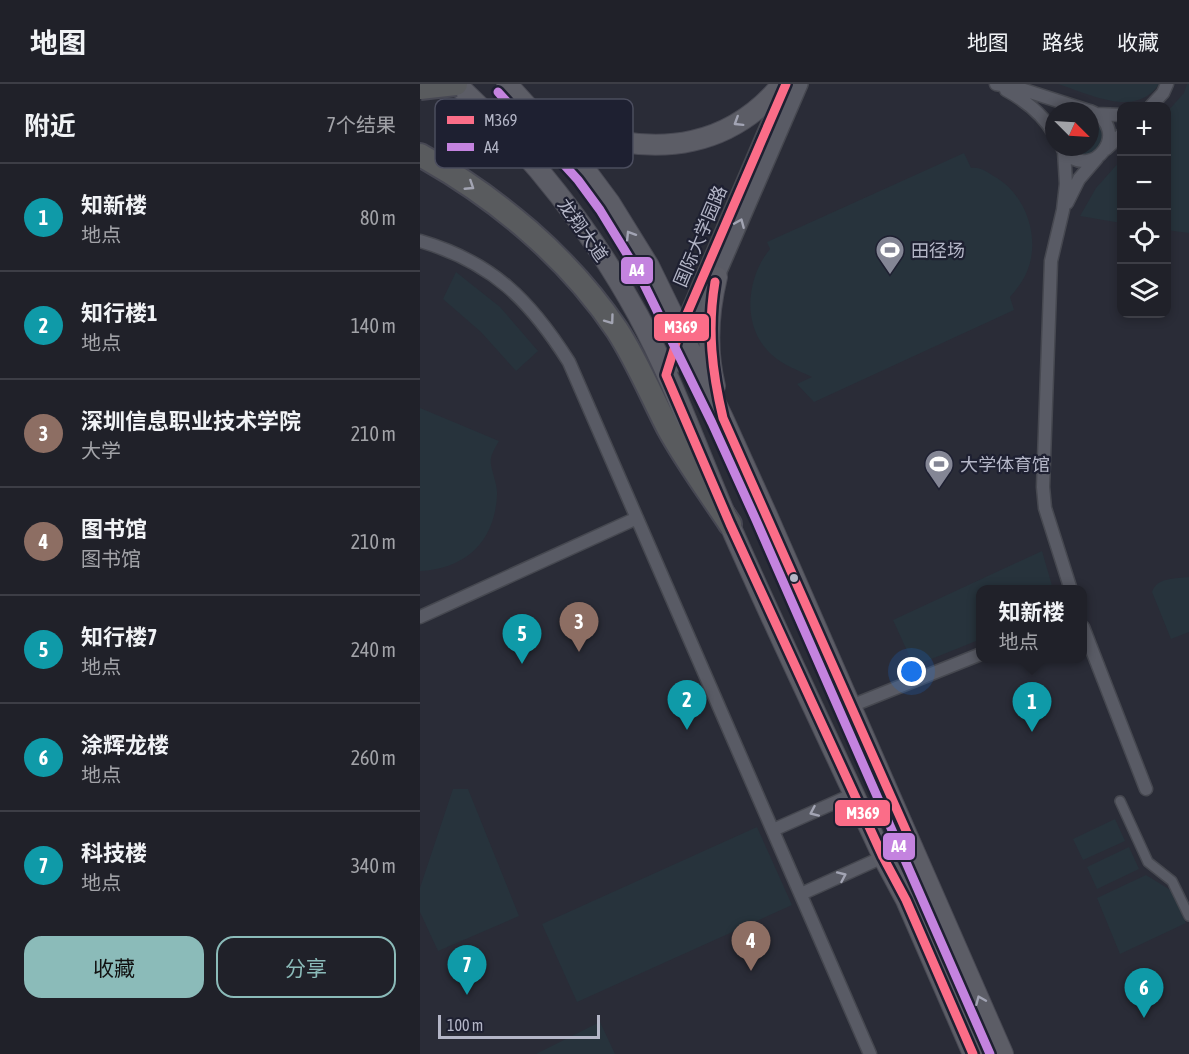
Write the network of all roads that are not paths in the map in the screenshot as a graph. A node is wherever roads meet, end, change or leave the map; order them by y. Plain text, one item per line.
1 (456, 84) edge
2 (507, 84) edge
3 (784, 84) edge
4 (800, 84) edge
5 (993, 84) edge
6 (420, 88) edge
7 (1165, 88) edge
8 (471, 99) edge
9 (520, 99) edge
10 (1060, 102) edge
11 (1149, 102) edge
12 (1154, 102) edge
13 (1099, 113) edge
14 (1117, 115) edge
15 (1099, 119) edge
16 (1045, 120) edge
17 (1117, 139) edge
18 (633, 144) edge
19 (1102, 153) junction
20 (1099, 154) edge
21 (420, 155) edge
22 (1064, 156) edge
23 (1071, 156) edge
24 (1095, 156) edge
25 (435, 164) edge
26 (441, 168) edge
27 (537, 168) edge
28 (581, 168) edge
29 (1063, 210) junction
30 (420, 241) edge
31 (717, 277) junction
32 (684, 337) junction
33 (666, 375) junction
34 (723, 418) junction
35 (637, 518) junction
36 (730, 524) junction
37 (1069, 585) edge
38 (420, 617) edge
39 (1087, 637) edge
40 (976, 656) edge
41 (851, 705) junction
42 (1146, 789) dead end
43 (854, 794) junction
44 (1120, 801) dead end
45 (773, 830) junction
46 (883, 857) junction
47 (801, 894) junction
48 (1189, 916) edge
49 (870, 1054) edge
50 (974, 1054) edge
51 (1003, 1054) edge

1 - 6 highway, bridge
1 - 8 main road, 龙翔大道
2 - 9 main road, 龙翔大道
3 -> 18 main road
3 - 32 street, 国际大学园路
31 -> 4 street, 国际大学园路
5 - 10 street
5 - 16 street
7 - 11 street
7 - 12 street
13 - 14 street
15 - 19 street
17 - 19 street
19 - 20 street
19 - 29 street
21 -> 25 highway
22 - 29 street
23 - 24 street
26 -> 36 highway
27 - 33 main road, 龙翔大道
32 -> 28 main road, 龙翔大道
29 - 37 street
30 - 35 street
31 - 32 street, 国际大学园路
31 - 34 main road
32 - 33 street, 国际大学园路
32 - 34 main road, 龙翔大道
33 - 36 main road, 龙翔大道
34 - 41 main road, 龙翔大道
35 - 38 street
35 - 45 street
36 - 43 main road, 龙翔大道
39 - 42 street
40 - 41 street
51 -> 41 main road, 龙翔大道
43 -> 45 street
43 - 46 main road, 龙翔大道
44 - 48 street
45 - 47 street
47 -> 46 street
46 - 50 main road, 龙翔大道
47 - 49 street

